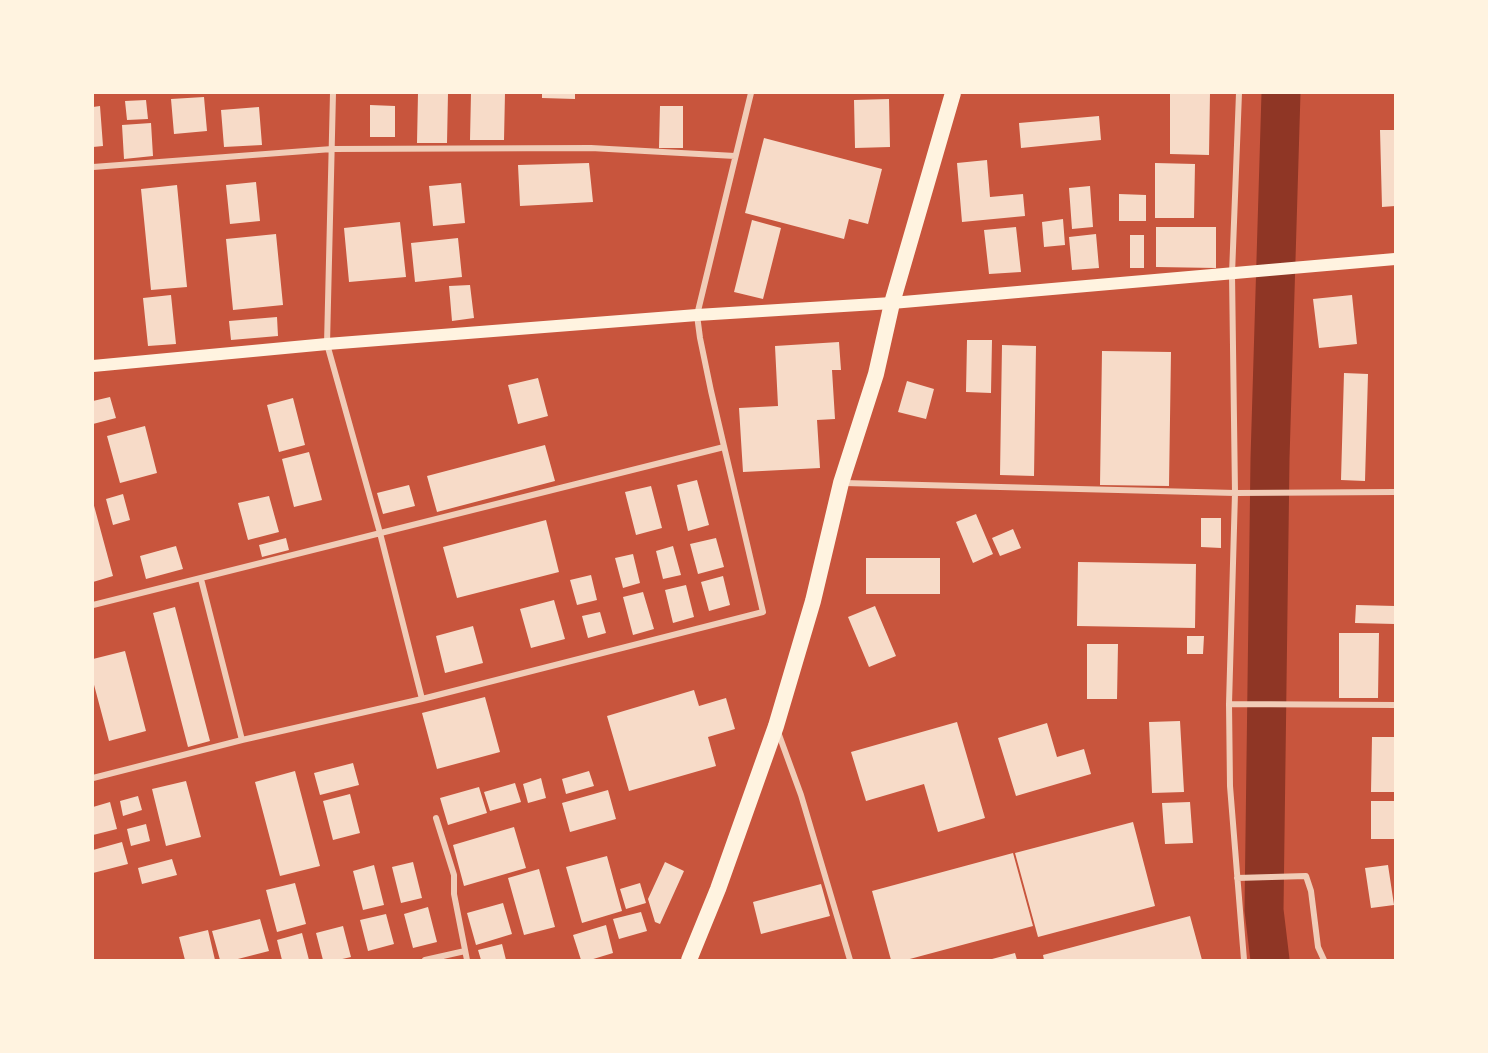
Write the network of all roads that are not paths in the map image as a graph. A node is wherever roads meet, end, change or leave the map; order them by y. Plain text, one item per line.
1 (333, 93) edge
2 (751, 93) edge
3 (953, 93) edge
4 (1239, 93) edge
5 (332, 149) junction
6 (735, 156) junction
7 (93, 167) edge
8 (1395, 259) edge
9 (1232, 274) junction
10 (892, 303) junction
11 (698, 315) junction
12 (327, 344) junction
13 (93, 366) edge
14 (724, 447) junction
15 (841, 483) junction
16 (1395, 492) edge
17 (1234, 493) junction
18 (380, 533) junction
19 (201, 579) junction
20 (93, 605) edge
21 (422, 699) junction
22 (1229, 704) junction
23 (1395, 705) edge
24 (776, 726) junction
25 (242, 740) junction
26 (93, 778) edge
27 (436, 818) dead end
28 (1237, 878) junction
29 (465, 951) junction
30 (425, 960) edge
31 (467, 960) edge
32 (689, 960) edge
33 (850, 960) edge
34 (1244, 960) edge
35 (1324, 960) edge

1 - 5 street
2 - 6 street
3 - 10 highway
4 - 9 street
5 - 6 street
5 - 7 street
5 - 12 street
6 - 11 street
8 - 9 main road
9 - 10 main road
9 - 17 street
10 - 11 main road
10 - 15 highway
11 - 12 main road
11 - 14 street
12 - 13 main road
12 - 18 street
14 - 18 street
14 - 21 street
15 - 17 street
15 - 24 highway
16 - 17 street
17 - 22 street
18 - 19 street
18 - 21 street
19 - 20 street
19 - 25 street
21 - 25 street
22 - 23 street
22 - 28 street
24 - 32 highway
24 - 33 street
25 - 26 street
27 - 29 street
28 - 34 street
28 - 35 street
29 - 30 street
29 - 31 street

